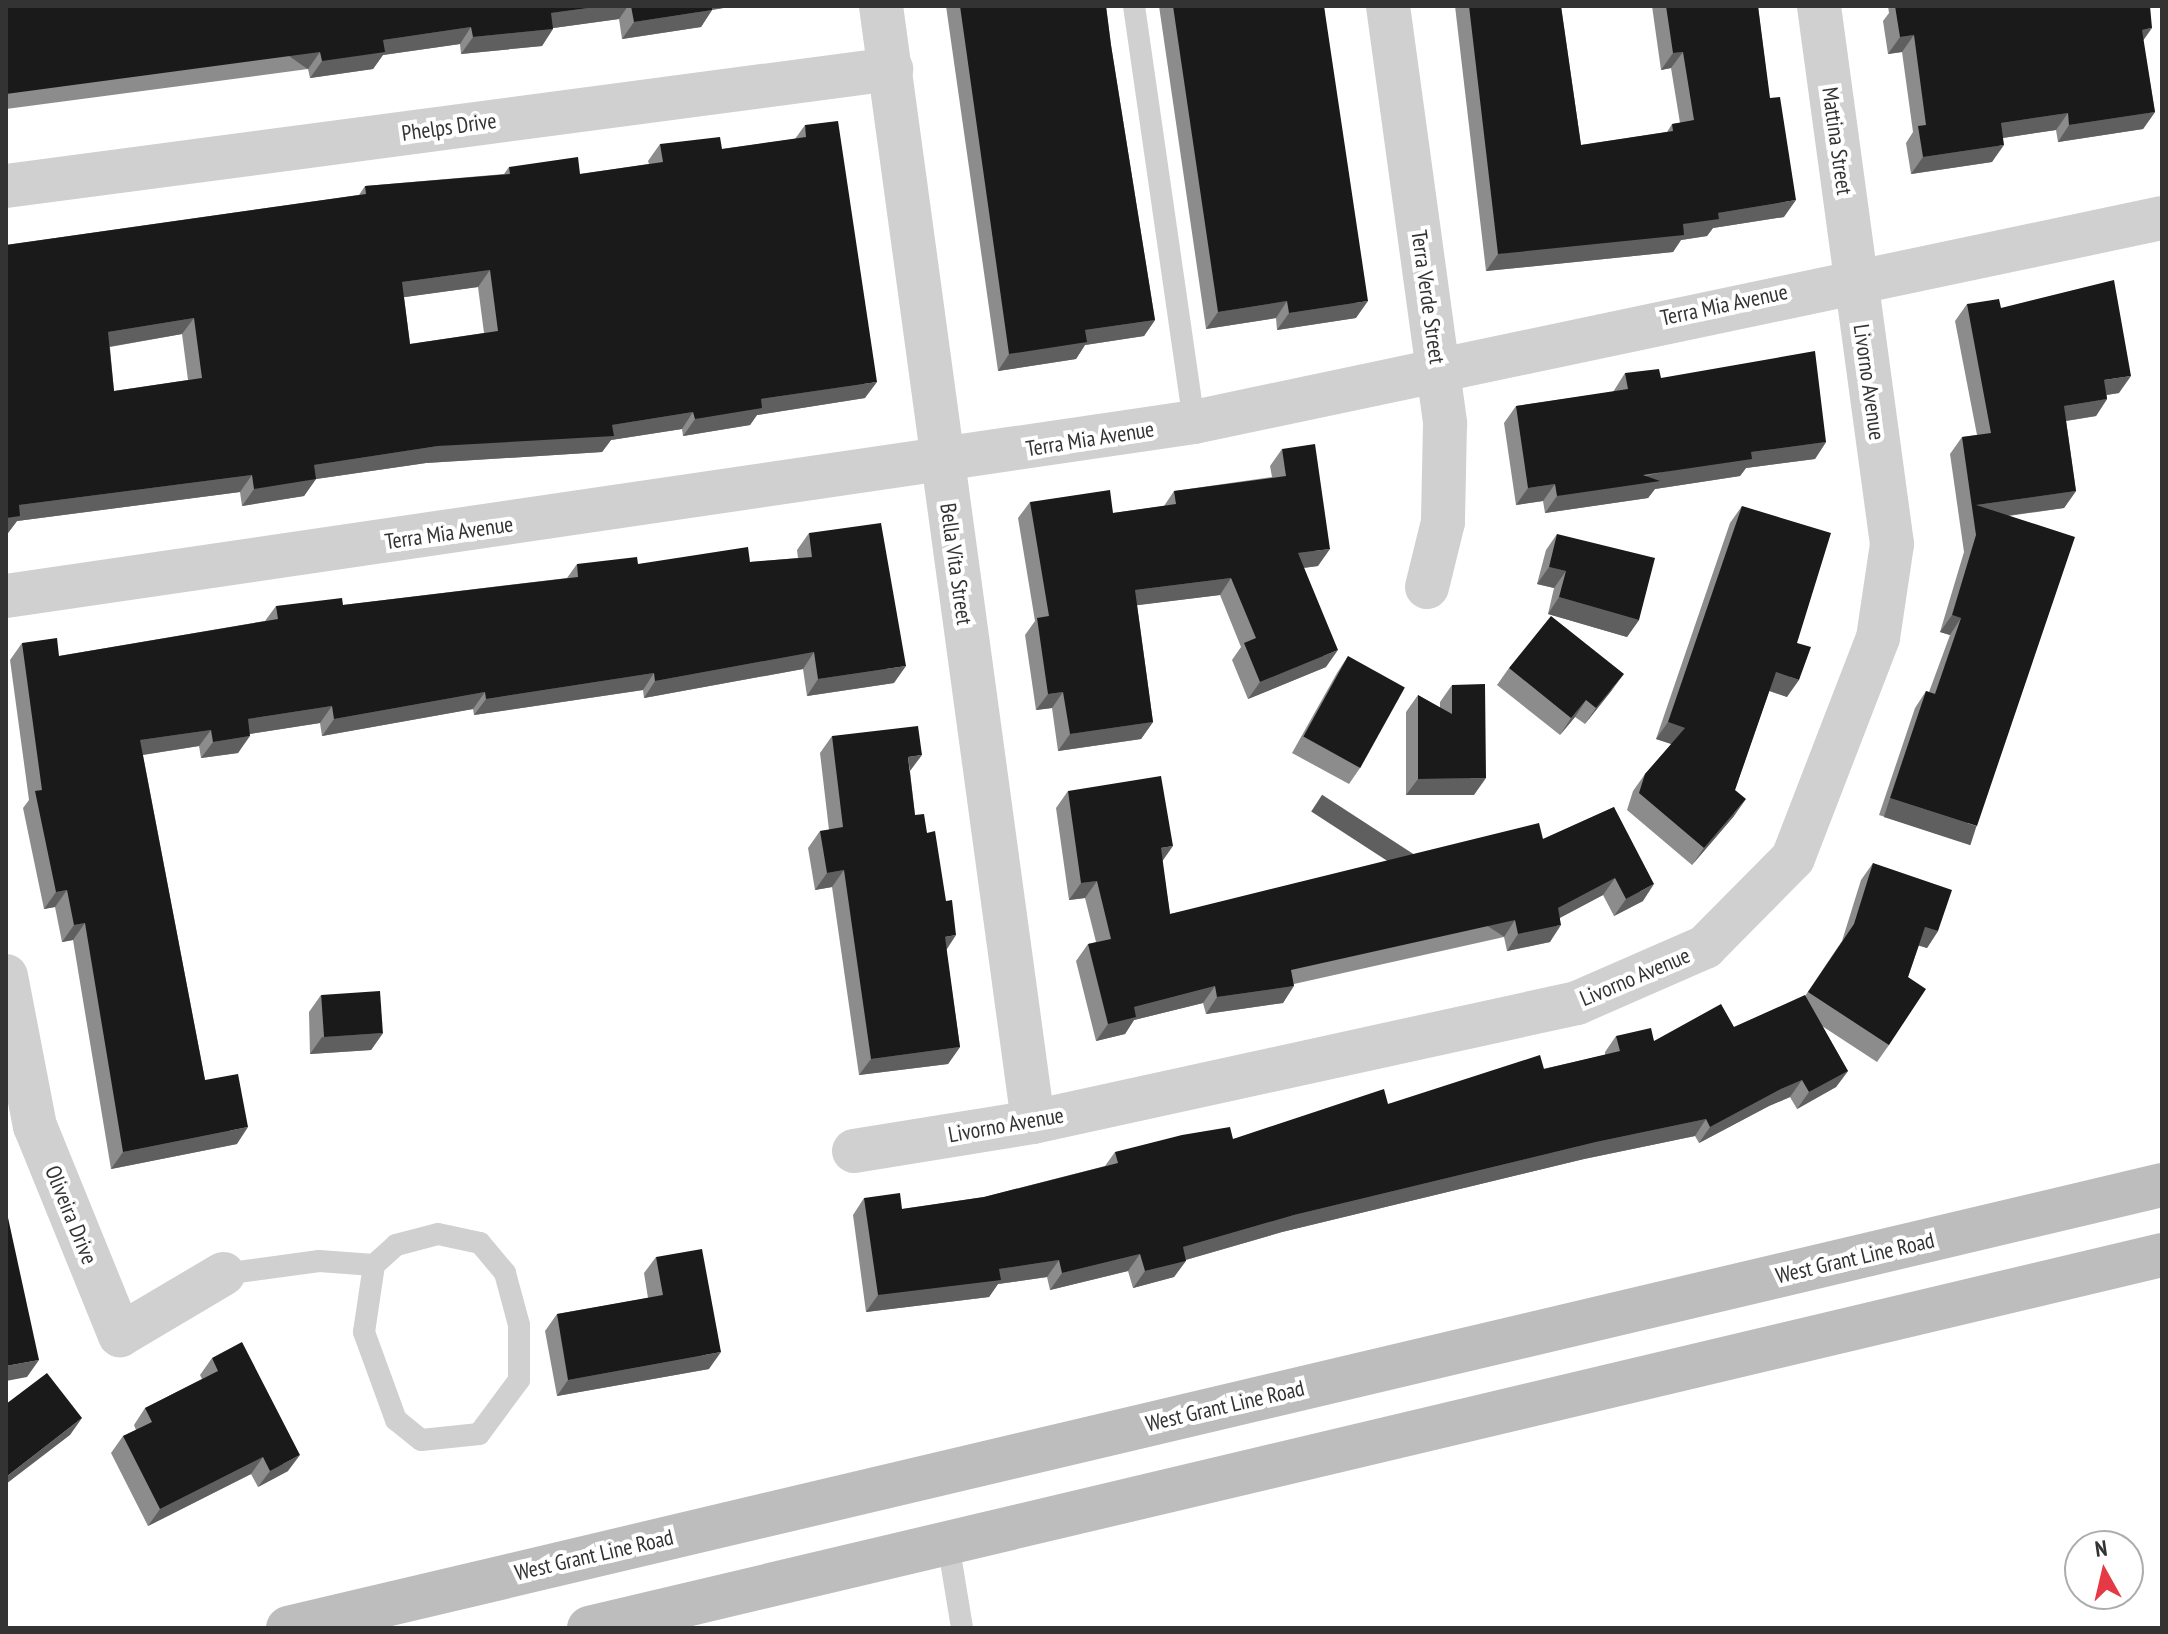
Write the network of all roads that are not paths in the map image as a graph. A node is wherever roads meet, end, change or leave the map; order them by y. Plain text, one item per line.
1 (881, 6) edge
2 (1134, 6) edge
3 (1388, 6) edge
4 (1819, 6) edge
5 (891, 69) junction
6 (6, 186) edge
7 (2162, 218) edge
8 (1855, 277) junction
9 (1437, 367) junction
10 (1194, 422) junction
11 (942, 463) junction
12 (1427, 587) dead end
13 (6, 596) edge
14 (6, 976) edge
15 (1033, 1122) junction
16 (854, 1151) dead end
17 (2162, 1185) edge
18 (2162, 1255) edge
19 (374, 1265) junction
20 (223, 1274) joint
21 (948, 1543) junction
22 (288, 1628) edge
23 (589, 1628) edge
24 (962, 1628) edge

1 - 5 street, Bella Vita Street
2 - 10 lane
3 - 9 street, Terra Verde Street
4 - 8 street, Mattina Street
5 - 6 street, Phelps Drive
5 - 11 street, Bella Vita Street
7 - 8 street, Terra Mia Avenue
8 - 9 street, Terra Mia Avenue
8 - 15 street, Livorno Avenue
9 - 10 street, Terra Mia Avenue
9 - 12 street, Terra Verde Street
10 - 11 street, Terra Mia Avenue
11 - 13 street, Terra Mia Avenue
11 - 15 street, Bella Vita Street
14 - 20 street, Oliveira Drive
15 - 16 street, Livorno Avenue
17 - 22 main road, West Grant Line Road
18 - 21 main road
19 - 19 lane
19 - 20 lane
21 - 23 main road
21 - 24 lane

